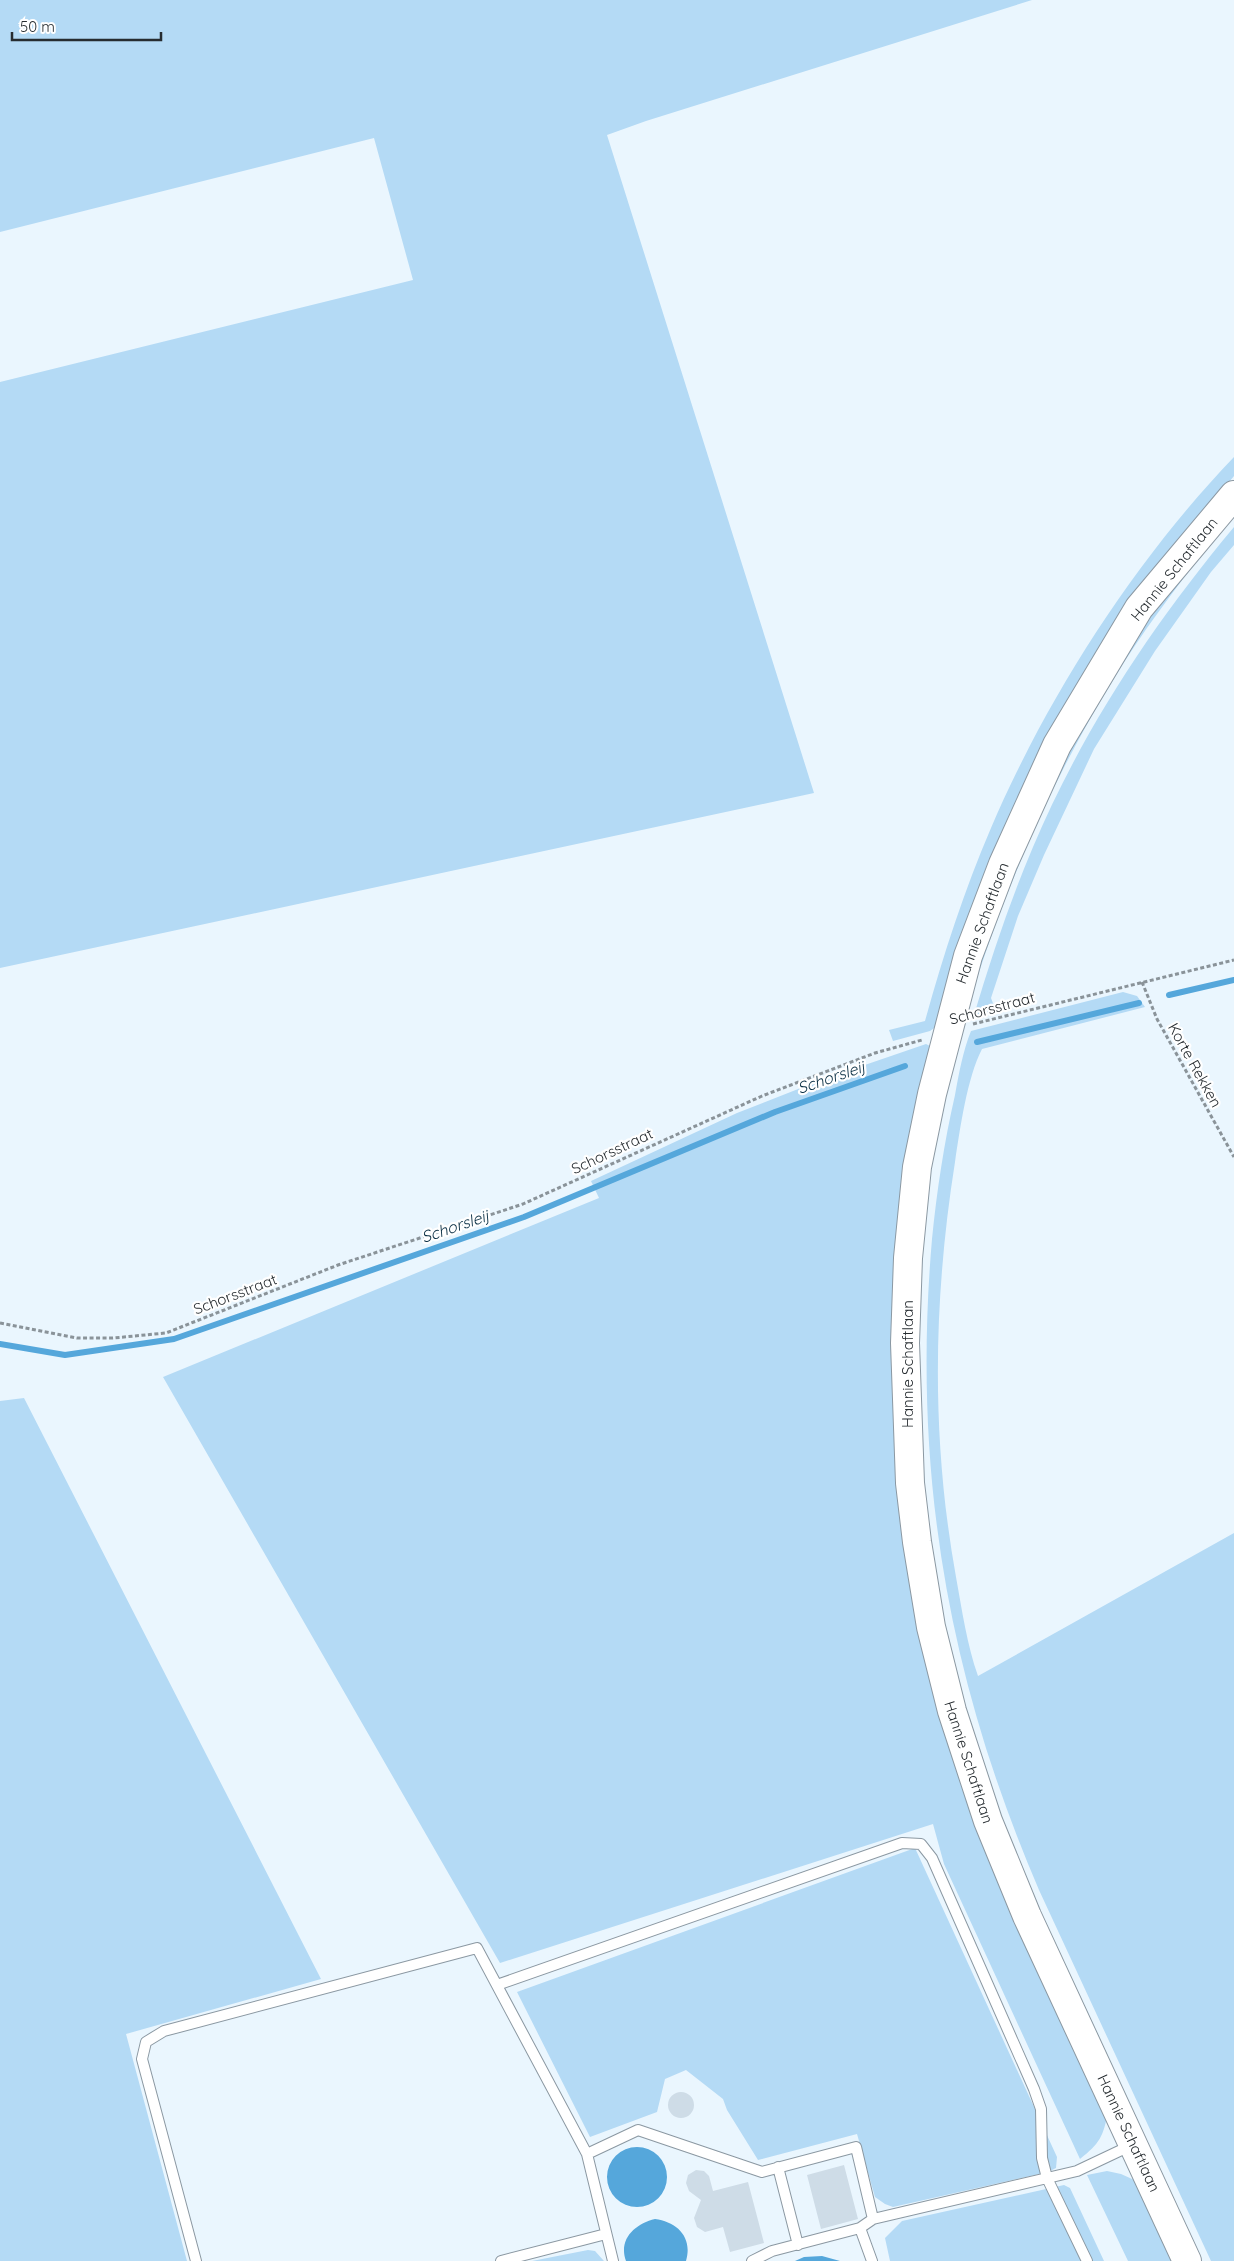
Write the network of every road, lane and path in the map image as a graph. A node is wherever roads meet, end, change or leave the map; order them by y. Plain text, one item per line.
1 (1234, 495) edge
2 (1234, 960) edge
3 (1142, 982) junction
4 (947, 1033) junction
5 (1234, 1157) edge
6 (0, 1323) edge
7 (497, 1985) junction
8 (1134, 2144) junction
9 (587, 2154) junction
10 (778, 2167) junction
11 (1047, 2178) junction
12 (873, 2219) junction
13 (860, 2228) junction
14 (606, 2234) junction
15 (798, 2245) junction
16 (542, 2250) junction
17 (196, 2261) edge
18 (501, 2261) edge
19 (544, 2261) edge
20 (613, 2261) edge
21 (752, 2261) edge
22 (872, 2261) edge
23 (1087, 2261) edge
24 (1188, 2261) edge

1 - 4 main road, Hannie Schaftlaan
2 - 3 path, Schorsstraat
3 - 4 path, Schorsstraat
3 - 5 path, Korte Rekken
4 - 6 path, Schorsstraat
4 - 8 main road, Hannie Schaftlaan
7 - 9 lane
7 - 11 lane
7 - 17 lane
8 - 11 lane
8 - 24 main road, Hannie Schaftlaan
9 - 10 lane
9 - 14 lane
10 - 12 lane
10 - 15 lane
11 - 12 lane
11 - 23 lane
12 - 13 lane
13 - 15 lane
13 - 22 lane
14 - 16 lane
14 - 20 lane
15 - 21 lane
16 - 18 lane
16 - 19 lane

